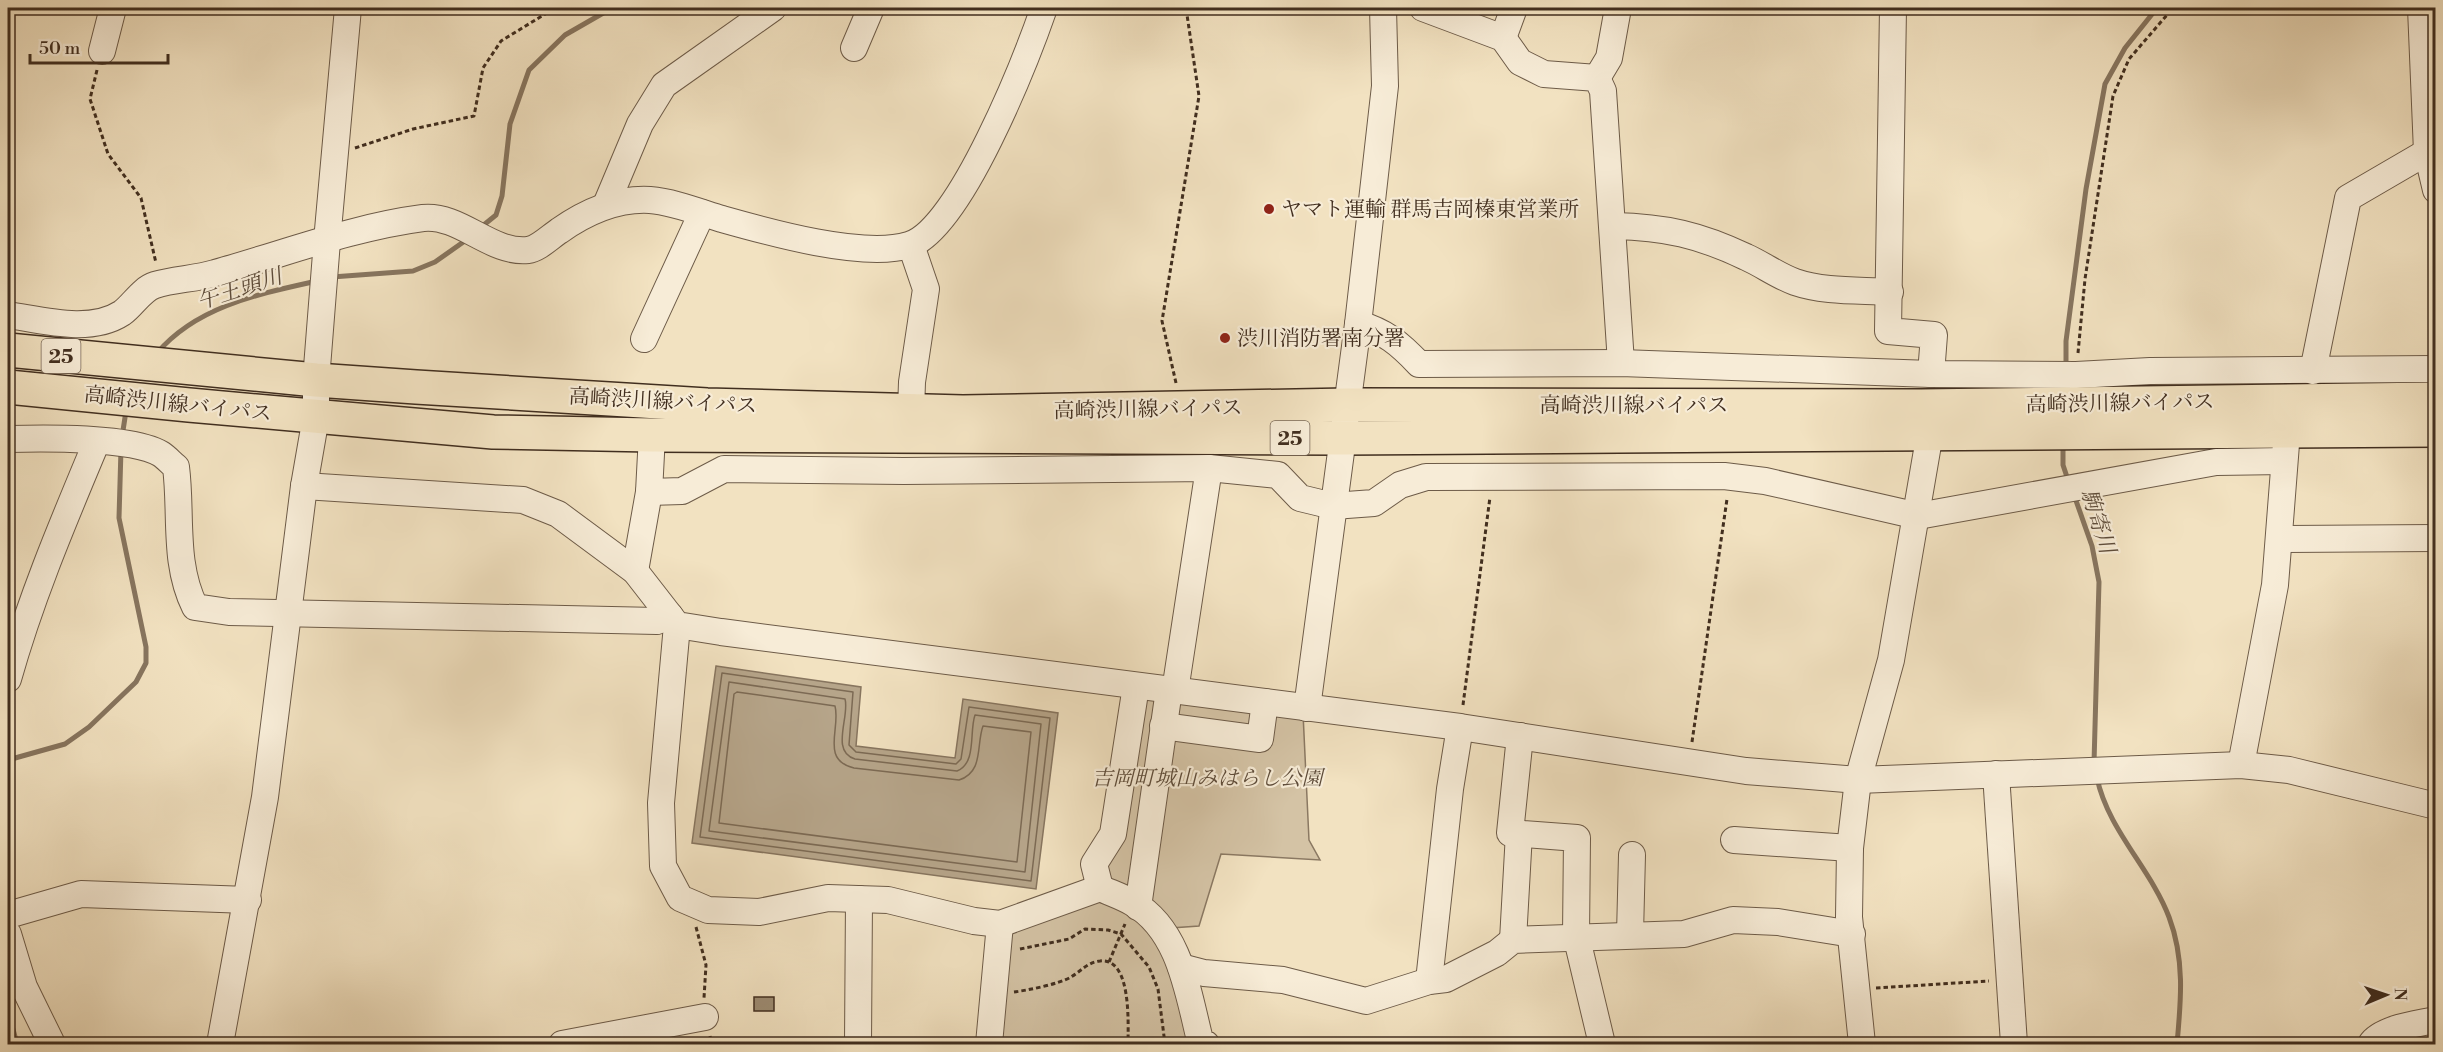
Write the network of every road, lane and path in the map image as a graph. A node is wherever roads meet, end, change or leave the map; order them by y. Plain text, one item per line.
1 (113, 8) edge
2 (348, 8) edge
3 (555, 8) edge
4 (773, 8) edge
5 (871, 8) edge
6 (1044, 8) edge
7 (1186, 8) edge
8 (1383, 8) edge
9 (1423, 8) edge
10 (1514, 8) edge
11 (1618, 8) edge
12 (1893, 8) edge
13 (2173, 8) edge
14 (2421, 8) edge
15 (1503, 38) junction
16 (854, 48) dead end
17 (102, 51) joint
18 (1597, 78) junction
19 (2427, 152) junction
20 (335, 154) junction
21 (2436, 190) edge
22 (606, 205) junction
23 (702, 213) junction
24 (1614, 226) junction
25 (327, 241) junction
26 (911, 245) junction
27 (161, 284) junction
28 (1890, 292) junction
29 (8, 315) edge
30 (1358, 324) junction
31 (644, 339) dead end
32 (8, 350) edge
33 (1621, 363) junction
34 (2436, 369) edge
35 (2313, 371) junction
36 (1931, 374) junction
37 (2076, 375) junction
38 (316, 380) junction
39 (8, 387) edge
40 (2436, 399) edge
41 (1347, 405) junction
42 (1181, 408) junction
43 (911, 411) junction
44 (316, 417) junction
45 (2436, 430) edge
46 (1930, 433) junction
47 (652, 435) junction
48 (1343, 438) junction
49 (8, 439) edge
50 (101, 442) junction
51 (2286, 446) junction
52 (1209, 468) junction
53 (1730, 476) junction
54 (1492, 477) junction
55 (304, 486) junction
56 (649, 492) junction
57 (1333, 506) junction
58 (1918, 516) junction
59 (2436, 538) edge
60 (2280, 539) junction
61 (635, 571) junction
62 (288, 612) junction
63 (673, 620) junction
64 (8, 679) edge
65 (1136, 686) junction
66 (1172, 691) junction
67 (1265, 702) junction
68 (1306, 708) junction
69 (1163, 726) junction
70 (1460, 727) junction
71 (1520, 736) junction
72 (1690, 762) junction
73 (2241, 765) junction
74 (1996, 774) junction
75 (1858, 780) junction
76 (2436, 806) edge
77 (1519, 833) junction
78 (1734, 840) dead end
79 (1850, 848) junction
80 (1632, 855) dead end
81 (1100, 888) junction
82 (682, 899) junction
83 (859, 899) junction
84 (248, 900) junction
85 (1136, 905) junction
86 (8, 915) edge
87 (1000, 924) junction
88 (8, 934) edge
89 (1121, 934) junction
90 (1630, 934) junction
91 (1852, 934) junction
92 (1576, 935) junction
93 (1513, 940) junction
94 (997, 951) junction
95 (1109, 962) junction
96 (1181, 968) junction
97 (2009, 980) junction
98 (1429, 981) junction
99 (993, 989) junction
100 (1857, 989) junction
101 (15, 990) edge
102 (705, 1017) junction
103 (2436, 1020) edge
104 (52, 1044) edge
105 (220, 1044) edge
106 (562, 1044) edge
107 (712, 1044) edge
108 (858, 1044) edge
109 (989, 1044) edge
110 (1128, 1044) edge
111 (1165, 1044) edge
112 (1206, 1044) edge
113 (1602, 1044) edge
114 (1862, 1044) edge
115 (2014, 1044) edge
116 (2371, 1044) edge

1 - 17 street
2 - 20 street
3 - 20 path
4 - 22 street
5 - 16 street
6 - 26 street
7 - 42 path
8 - 30 street
9 - 15 street
10 - 15 street
11 - 18 street
12 - 28 street
13 - 37 path
14 - 19 street
15 - 18 street
17 - 27 path
18 - 24 street
19 - 21 street
19 - 35 street
20 - 25 street
22 - 23 street
22 - 25 street
23 - 26 street
23 - 31 street
24 - 28 street
24 - 33 street
25 - 27 street
25 - 38 street
26 - 43 street
27 - 29 street
28 - 36 street
30 - 33 street
30 - 41 street
32 - 38 main road, 高崎渋川線バイパス / 25
33 - 36 street
34 - 35 street
35 - 37 street
36 - 37 street
38 - 43 main road, 高崎渋川線バイパス / 25
38 - 44 street
39 - 44 main road, 高崎渋川線バイパス / 25
40 - 41 main road, 高崎渋川線バイパス / 25
41 - 42 main road, 高崎渋川線バイパス / 25
41 - 48 street
42 - 43 main road, 高崎渋川線バイパス / 25
44 - 47 main road, 高崎渋川線バイパス / 25
44 - 55 street
45 - 51 main road, 高崎渋川線バイパス / 25
46 - 48 main road, 高崎渋川線バイパス / 25
46 - 51 main road, 高崎渋川線バイパス / 25
46 - 58 street
47 - 48 main road, 高崎渋川線バイパス / 25
47 - 56 street
48 - 57 street
49 - 50 street
50 - 62 street
50 - 64 street
51 - 58 street
51 - 60 street
52 - 56 street
52 - 57 street
52 - 66 street
53 - 54 street
53 - 58 street
53 - 72 path
54 - 57 street
54 - 70 path
55 - 61 street
55 - 62 street
56 - 61 street
57 - 68 street
58 - 75 street
59 - 60 street
60 - 73 street
61 - 63 street
62 - 63 street
62 - 84 street
63 - 65 street
63 - 82 street
65 - 66 street
65 - 81 street
66 - 67 street
66 - 69 street
67 - 68 street
67 - 69 street
68 - 70 street
69 - 85 street
70 - 71 street
70 - 98 street
71 - 72 street
71 - 77 street
72 - 75 street
73 - 74 street
73 - 76 street
74 - 75 street
74 - 97 street
75 - 79 street
77 - 92 street
77 - 93 street
78 - 79 street
79 - 91 street
80 - 90 street
81 - 85 street
81 - 87 street
82 - 83 street
82 - 102 path
83 - 87 street
83 - 108 street
84 - 86 street
84 - 105 street
85 - 89 path
85 - 96 street
87 - 94 street
88 - 101 street
89 - 94 path
89 - 95 path
89 - 111 path
90 - 91 street
90 - 92 street
91 - 100 street
92 - 93 street
92 - 113 street
93 - 98 street
94 - 99 street
95 - 99 path
95 - 110 path
96 - 98 street
96 - 112 street
97 - 100 path
97 - 115 street
99 - 109 street
100 - 114 street
101 - 104 street
102 - 106 street
102 - 107 path
103 - 116 street

